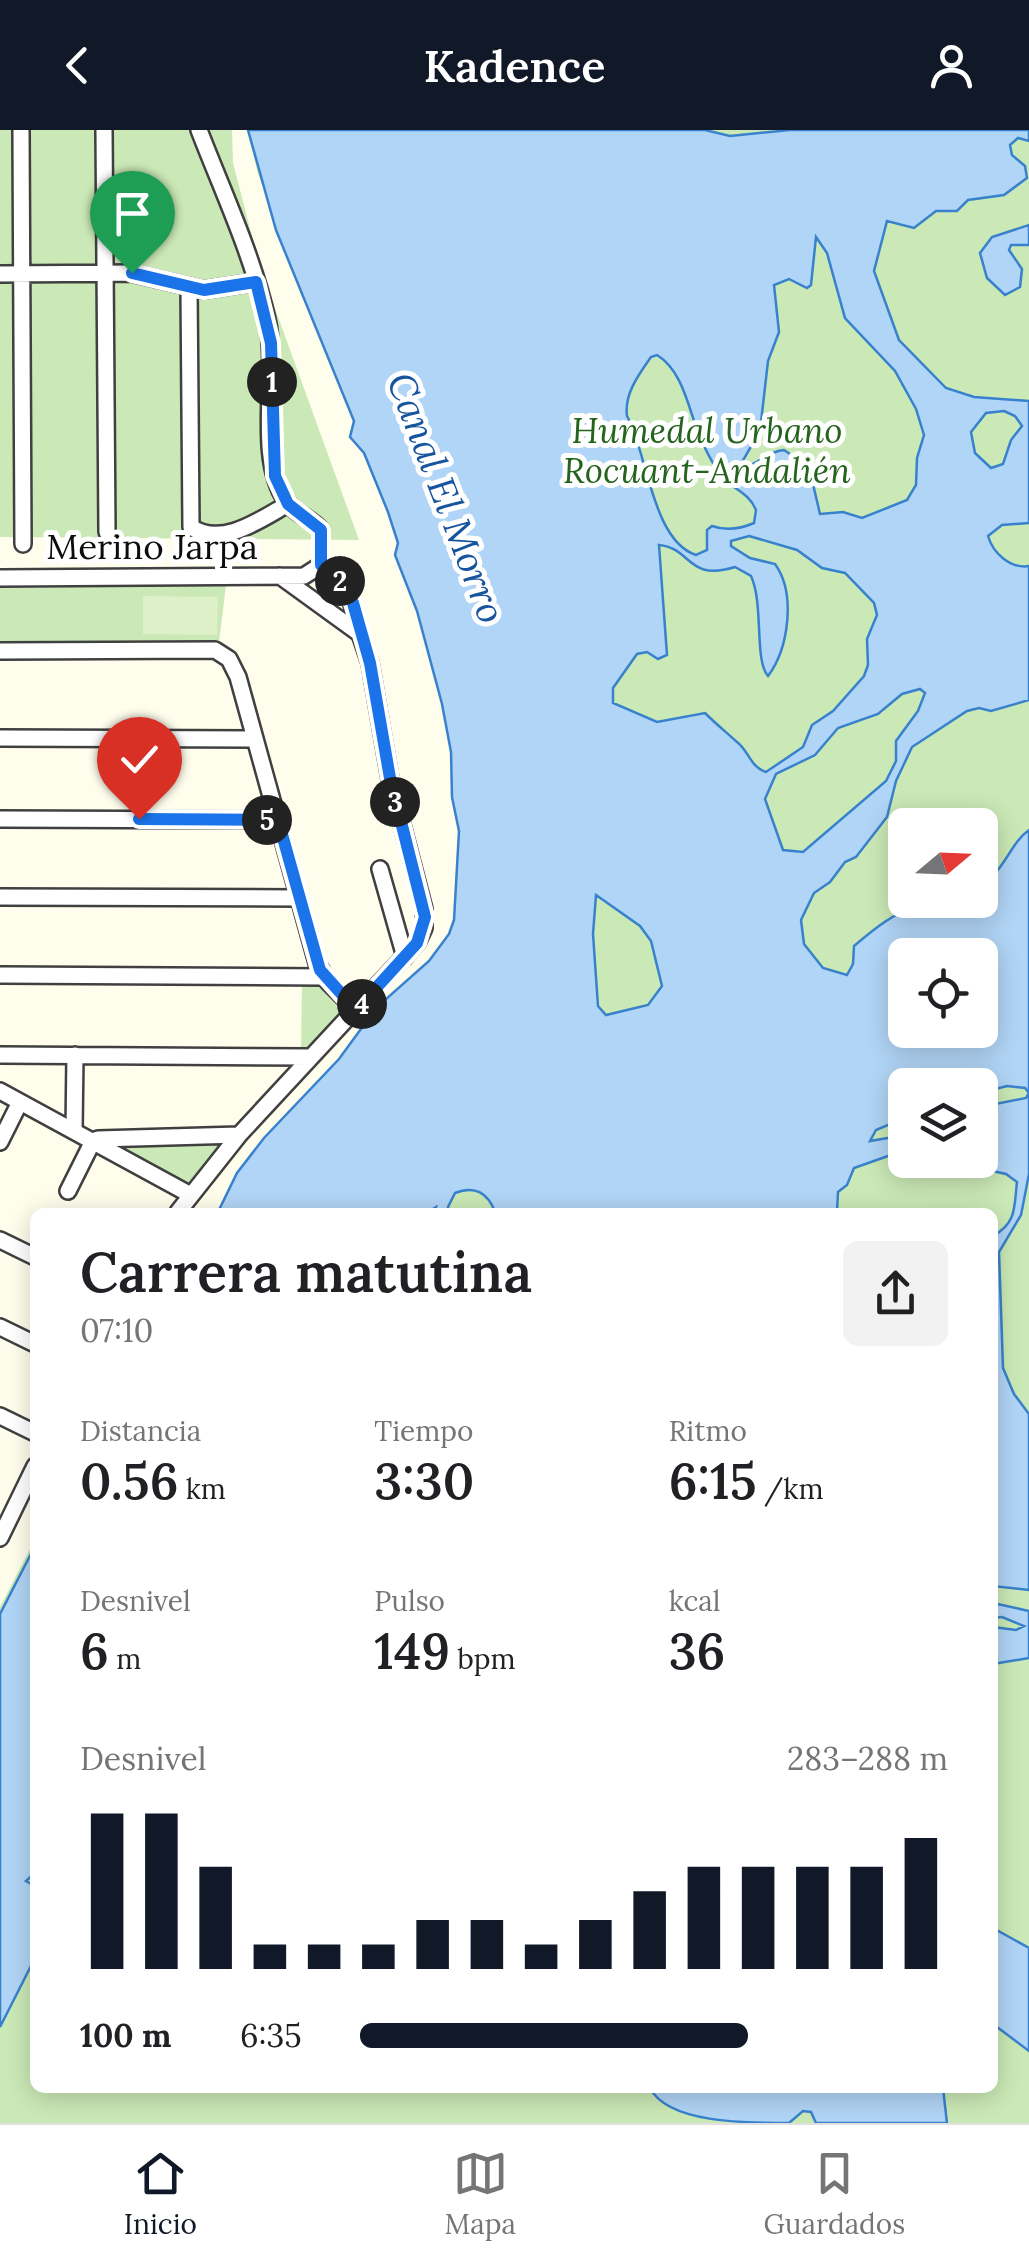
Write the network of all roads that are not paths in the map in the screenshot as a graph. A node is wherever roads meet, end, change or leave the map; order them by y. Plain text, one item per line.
1 (20, 130) edge
2 (104, 130) edge
3 (199, 130) edge
4 (105, 273) junction
5 (0, 274) edge
6 (21, 274) junction
7 (256, 282) junction
8 (189, 287) junction
9 (288, 504) junction
10 (107, 532) dead end
11 (24, 544) dead end
12 (321, 565) junction
13 (280, 576) junction
14 (0, 578) edge
15 (360, 634) junction
16 (0, 652) edge
17 (0, 738) edge
18 (255, 739) junction
19 (0, 819) edge
20 (278, 820) junction
21 (380, 870) dead end
22 (0, 896) edge
23 (299, 898) junction
24 (405, 957) junction
25 (0, 975) edge
26 (324, 977) junction
27 (356, 1010) junction
28 (0, 1054) edge
29 (74, 1055) junction
30 (311, 1057) junction
31 (0, 1090) edge
32 (20, 1102) junction
33 (74, 1130) junction
34 (239, 1135) junction
35 (93, 1141) junction
36 (0, 1142) edge
37 (68, 1191) dead end
38 (189, 1194) junction
39 (180, 1208) edge
40 (0, 1240) edge
41 (30, 1255) edge
42 (0, 1327) edge
43 (30, 1342) edge
44 (0, 1416) edge
45 (30, 1431) edge
46 (30, 1474) edge
47 (6, 1510) edge
48 (0, 1538) edge

1 - 6 street
2 - 4 street
3 - 7 street
4 - 6 street
4 - 8 street
4 - 10 street
5 - 6 street
6 - 11 street
7 - 8 street
7 - 9 street
8 - 9 street
9 - 12 street
12 - 13 street, Merino Jarpa
12 - 15 street
13 - 14 street, Merino Jarpa
13 - 15 street
15 - 24 street
16 - 18 street
17 - 18 street
18 - 20 street
19 - 20 street
20 - 23 street
21 - 24 street
22 - 23 street
23 - 26 street
24 - 27 street
25 - 26 street
26 - 27 street
27 - 30 street
28 - 29 street
29 - 30 street
29 - 33 street
30 - 34 street
31 - 32 street
32 - 33 street
32 - 36 street
33 - 35 street
34 - 35 street
34 - 38 street
35 - 37 street
35 - 38 street
38 - 39 street
40 - 41 street
42 - 43 street
44 - 45 street
46 - 47 street
47 - 48 street

